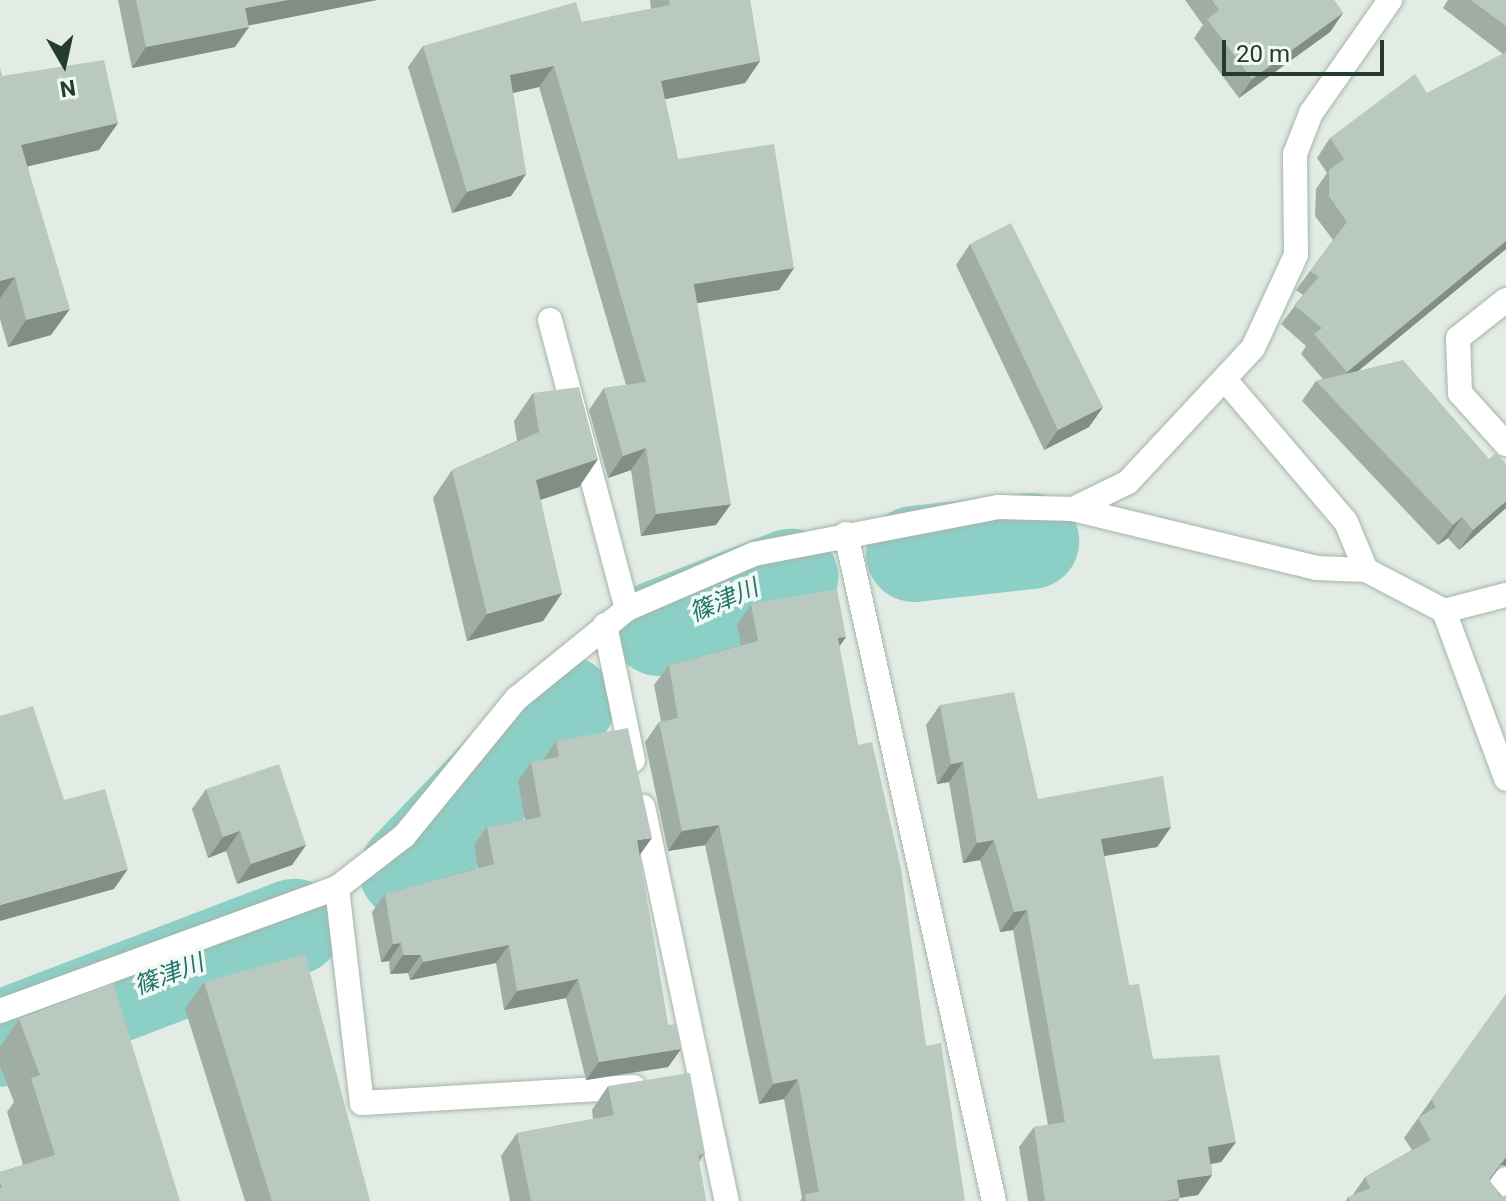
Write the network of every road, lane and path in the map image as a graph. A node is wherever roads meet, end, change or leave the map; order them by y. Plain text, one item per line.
1 (1390, 0) edge
2 (1506, 300) edge
3 (550, 320) dead end
4 (1226, 381) junction
5 (1506, 444) edge
6 (1073, 509) junction
7 (846, 534) junction
8 (1366, 570) junction
9 (1506, 595) edge
10 (627, 609) junction
11 (1444, 611) junction
12 (605, 625) junction
13 (1506, 779) edge
14 (337, 888) junction
15 (0, 1011) edge
16 (700, 1077) junction
17 (1506, 1179) edge
18 (727, 1201) edge
19 (994, 1201) edge
20 (1490, 1201) edge

1 - 4 street
2 - 5 street
3 - 10 street
4 - 6 street
4 - 8 street
6 - 7 street
6 - 8 street
7 - 10 street
7 - 19 street
8 - 11 street
9 - 11 street
10 - 12 street
11 - 13 street
12 - 14 street
12 - 16 street
14 - 15 street
14 - 16 street
16 - 18 street
17 - 20 street

